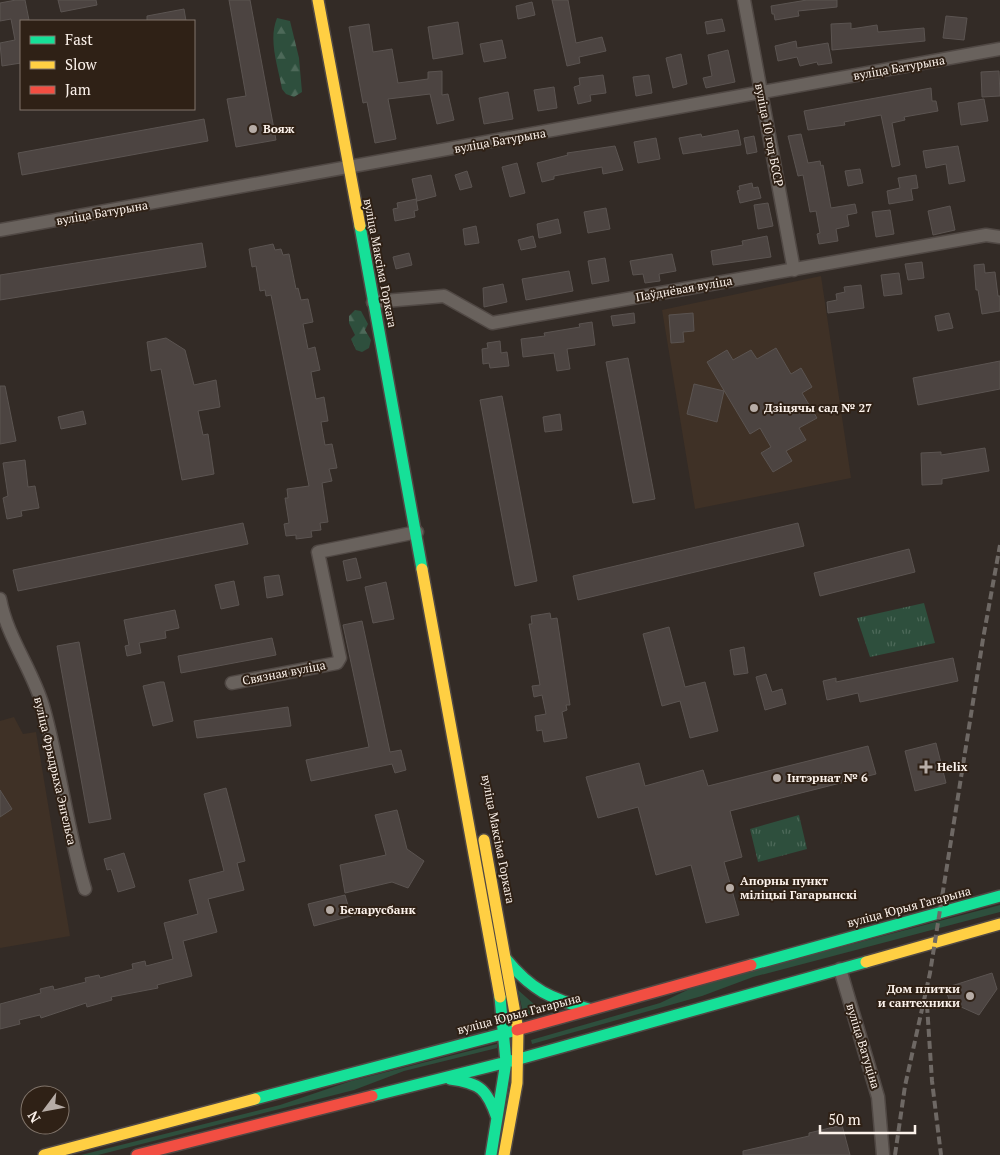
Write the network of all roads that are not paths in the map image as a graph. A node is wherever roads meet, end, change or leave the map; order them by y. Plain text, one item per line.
1 (318, 0) edge
2 (744, 0) edge
3 (1000, 49) edge
4 (761, 93) junction
5 (348, 168) junction
6 (0, 230) edge
7 (1000, 237) edge
8 (794, 270) junction
9 (373, 302) junction
10 (417, 532) junction
11 (0, 600) edge
12 (232, 683) dead end
13 (479, 814) dead end
14 (482, 833) dead end
15 (85, 889) dead end
16 (1000, 896) edge
17 (1000, 924) edge
18 (506, 959) junction
19 (840, 969) junction
20 (590, 1009) junction
21 (518, 1030) junction
22 (505, 1033) junction
23 (519, 1059) junction
24 (506, 1062) junction
25 (444, 1078) junction
26 (497, 1118) junction
27 (44, 1155) edge
28 (137, 1155) edge
29 (491, 1155) edge
30 (504, 1155) edge
31 (883, 1155) edge

1 - 5 main road, вуліца Максіма Горкага
2 - 4 street, вуліца 10 год БССР
3 - 4 street, вуліца Батурына
4 - 5 street, вуліца Батурына
4 - 8 street, вуліца 10 год БССР
5 - 6 street, вуліца Батурына
5 - 9 main road, вуліца Максіма Горкага
7 - 8 street, Паўднёвая вуліца
8 - 9 street, Паўднёвая вуліца
9 - 10 main road, вуліца Максіма Горкага
10 - 12 street, Связная вуліца
10 - 13 main road, вуліца Максіма Горкага
10 - 22 main road, вуліца Максіма Горкага
11 - 15 street, вуліца Фрыдрыха Энгельса
14 - 18 main road, вуліца Максіма Горкага
16 - 20 main road, вуліца Юрыя Гагарына
17 - 19 main road
18 - 20 main road
18 - 21 main road, вуліца Максіма Горкага
19 - 23 main road
19 - 31 street, вуліца Ватуціна
20 - 21 main road, вуліца Юрыя Гагарына
21 - 22 main road, вуліца Юрыя Гагарына
21 - 23 main road, вуліца Максіма Горкага
22 - 24 main road, вуліца Максіма Горкага
22 - 27 main road, вуліца Юрыя Гагарына
23 - 24 main road
23 - 30 main road, вуліца Максіма Горкага
24 - 25 main road
24 - 26 main road, вуліца Максіма Горкага
25 - 26 main road
25 - 28 main road
26 - 29 main road, вуліца Максіма Горкага

